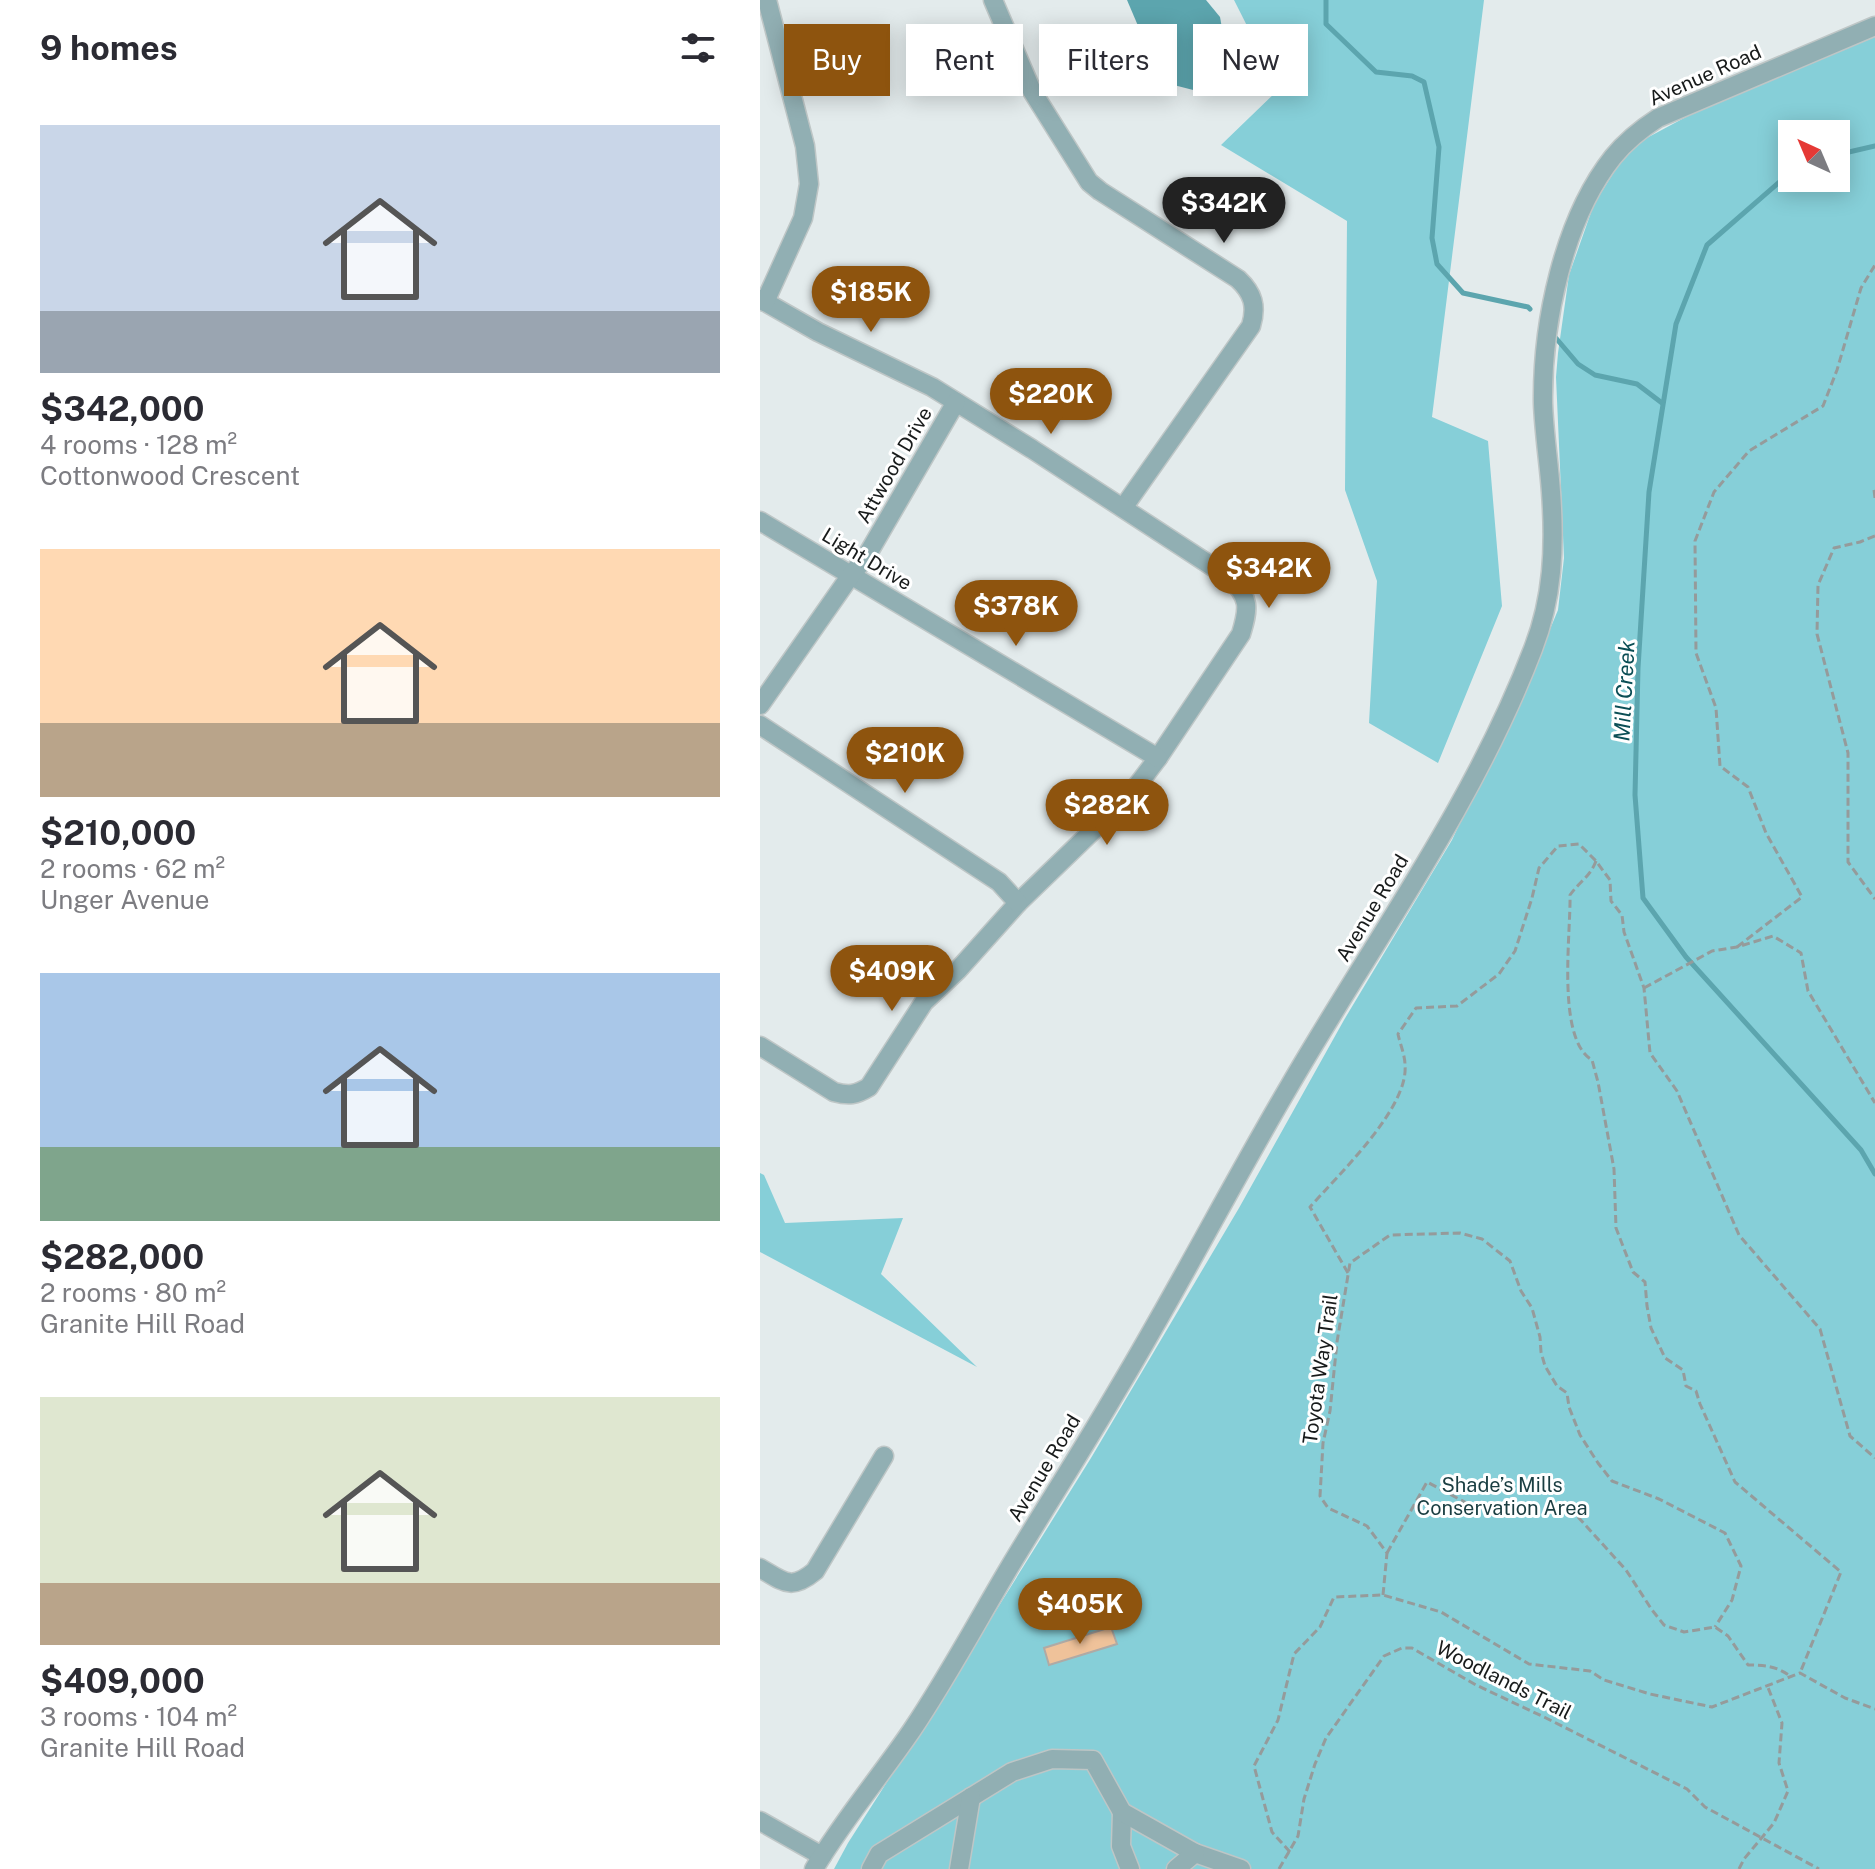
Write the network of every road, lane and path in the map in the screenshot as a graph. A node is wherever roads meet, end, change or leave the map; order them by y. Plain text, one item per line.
1 (767, 0) edge
2 (993, 0) edge
3 (1875, 26) edge
4 (1875, 265) edge
5 (762, 301) edge
6 (956, 402) junction
7 (1875, 490) edge
8 (1875, 498) edge
9 (1123, 508) junction
10 (760, 521) edge
11 (1875, 536) edge
12 (851, 575) junction
13 (760, 705) edge
14 (760, 725) edge
15 (1158, 758) junction
16 (1596, 861) junction
17 (1875, 899) edge
18 (1018, 903) junction
19 (1737, 947) junction
20 (1644, 988) junction
21 (760, 1046) edge
22 (1875, 1103) edge
23 (1348, 1273) junction
24 (884, 1456) dead end
25 (1875, 1458) edge
26 (1387, 1553) junction
27 (760, 1568) edge
28 (1383, 1595) junction
29 (1715, 1627) junction
30 (1800, 1673) junction
31 (1790, 1676) junction
32 (1767, 1685) junction
33 (1875, 1709) edge
34 (971, 1797) junction
35 (1122, 1812) junction
36 (760, 1821) edge
37 (1761, 1838) junction
38 (1290, 1852) junction
39 (1195, 1853) junction
40 (818, 1863) edge
41 (871, 1869) edge
42 (959, 1869) edge
43 (1130, 1869) edge
44 (1176, 1869) edge
45 (1241, 1869) edge
46 (1279, 1869) edge
47 (1739, 1869) edge
48 (1819, 1869) edge

1 - 5 street
2 - 9 street
3 - 40 street, Avenue Road
4 - 19 path
5 - 6 street
6 - 9 street
6 - 12 street, Attwood Drive
7 - 8 path
9 - 15 street
10 - 12 street, Light Drive
11 - 17 path
12 - 13 street, Attwood Drive
12 - 15 street, Light Drive
14 - 18 street
15 - 18 street
16 - 20 path
16 - 23 path, Toyota Way Trail
16 - 30 path
18 - 21 street
19 - 20 path
19 - 22 path
20 - 25 path
23 - 26 path, Toyota Way Trail
23 - 29 path
24 - 27 street
26 - 28 path
26 - 29 path
28 - 32 path
28 - 38 path
29 - 31 path
30 - 31 path
30 - 33 path
31 - 32 path
32 - 37 path
34 - 35 street
34 - 41 street
34 - 42 street
35 - 39 street
35 - 43 street
36 - 40 street
37 - 38 path, Woodlands Trail
37 - 47 path
37 - 48 path, Woodlands Trail
38 - 46 path, Woodlands Trail
39 - 44 street
39 - 45 street

